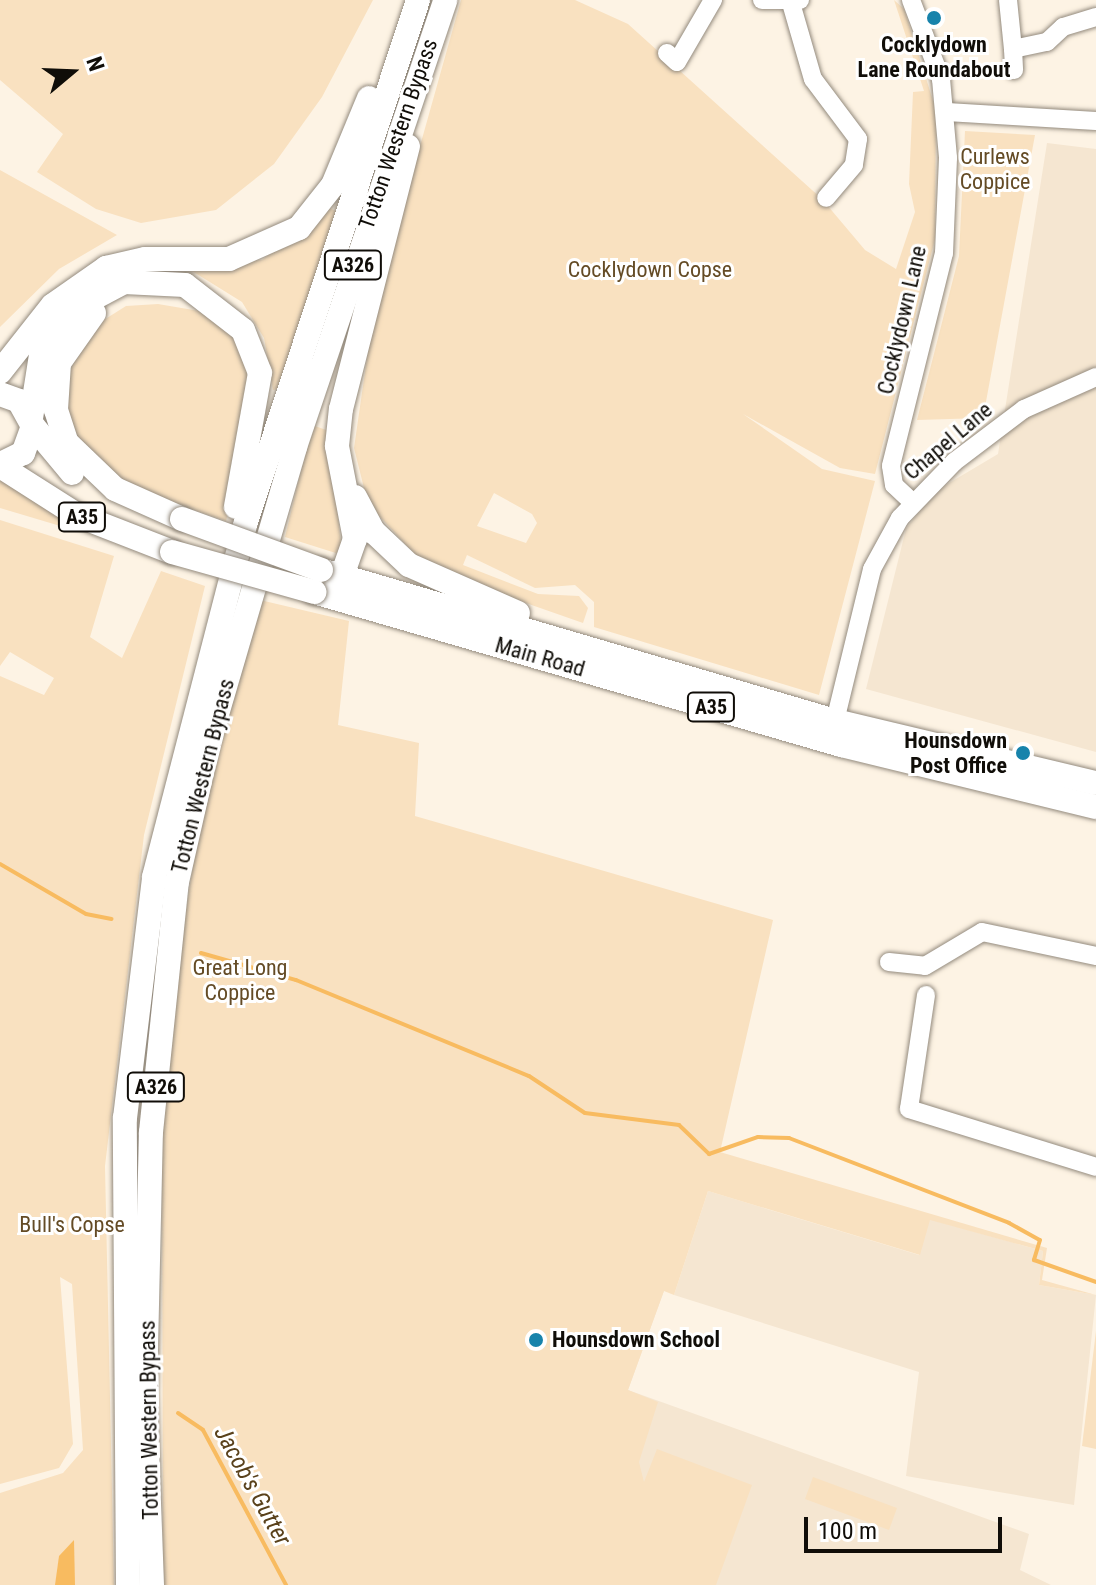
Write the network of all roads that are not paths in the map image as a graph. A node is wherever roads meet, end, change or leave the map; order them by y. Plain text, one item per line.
1 (416, 0) edge
2 (445, 0) edge
3 (713, 0) edge
4 (762, 0) edge
5 (911, 0) edge
6 (1008, 0) edge
7 (796, 1) edge
8 (1096, 17) edge
9 (1013, 49) junction
10 (667, 53) dead end
11 (1014, 70) dead end
12 (947, 112) junction
13 (1096, 121) edge
14 (826, 198) dead end
15 (224, 310) junction
16 (0, 372) edge
17 (1096, 377) edge
18 (0, 394) edge
19 (32, 422) junction
20 (337, 446) junction
21 (0, 465) edge
22 (913, 503) junction
23 (177, 534) junction
24 (328, 584) junction
25 (581, 645) junction
26 (199, 682) junction
27 (835, 721) junction
28 (1096, 783) edge
29 (1096, 807) edge
30 (1096, 956) edge
31 (889, 962) dead end
32 (926, 995) dead end
33 (1096, 1167) edge
34 (128, 1585) edge
35 (152, 1585) edge

1 - 16 main road
1 - 26 main road, Totton Western Bypass / A326
2 - 20 main road
2 - 35 main road, Totton Western Bypass / A326
3 - 10 street
4 - 7 street
5 - 12 street, Cocklydown Lane
6 - 9 street
7 - 14 street
8 - 9 street
9 - 11 street
12 - 13 street
12 - 22 street, Cocklydown Lane
15 - 19 main road
15 - 23 main road
15 - 26 main road
17 - 22 street, Chapel Lane
18 - 19 main road, Main Road
19 - 21 main road
19 - 23 main road, Main Road / A35
20 - 24 main road
20 - 25 main road
21 - 23 main road, Main Road / A35
22 - 27 street, Chapel Lane
23 - 24 main road, Main Road / A35, bridge
24 - 25 main road, Main Road / A35
24 - 29 main road, Main Road / A35
25 - 27 main road, Main Road / A35
26 - 34 main road, Totton Western Bypass / A326
27 - 28 main road, Main Road / A35
30 - 31 street
32 - 33 street

